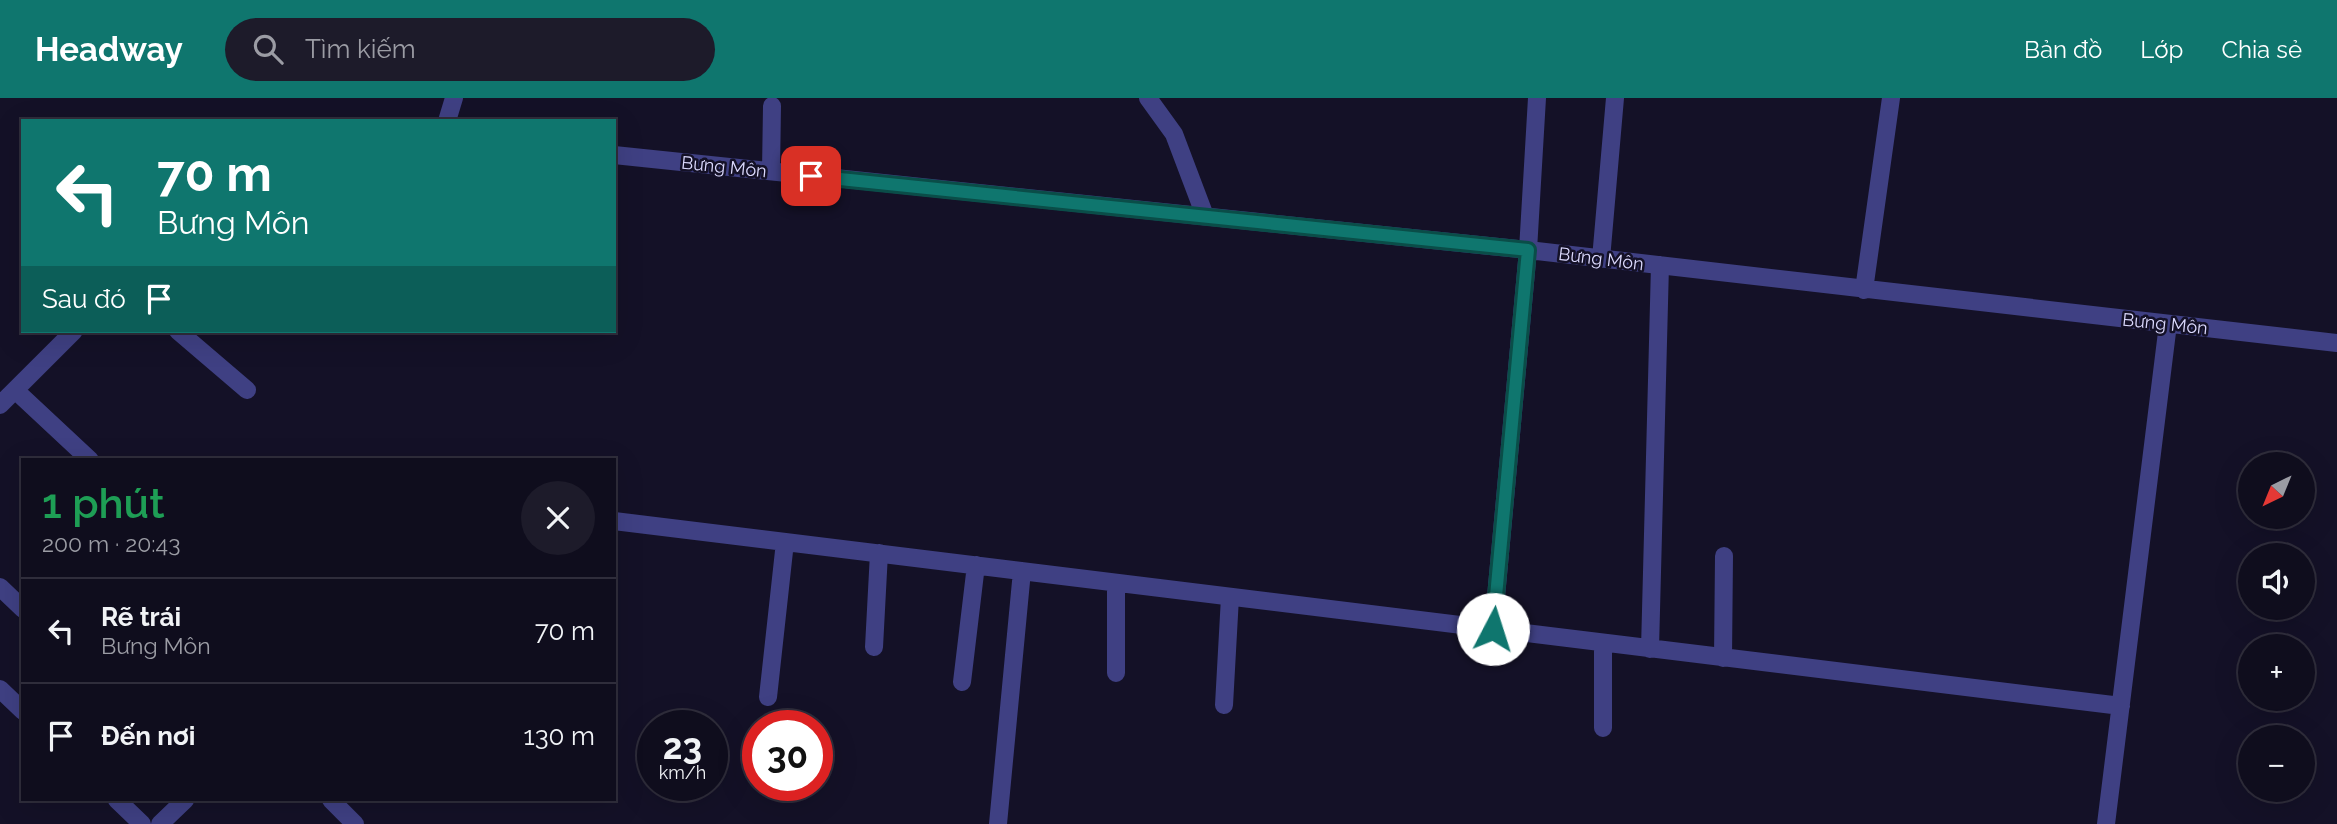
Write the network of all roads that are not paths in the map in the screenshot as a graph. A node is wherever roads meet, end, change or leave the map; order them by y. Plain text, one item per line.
1 (454, 98) edge
2 (1537, 98) edge
3 (1615, 98) edge
4 (1891, 98) edge
5 (1156, 102) edge
6 (772, 106) dead end
7 (448, 119) edge
8 (616, 155) edge
9 (771, 172) junction
10 (1205, 216) junction
11 (1528, 250) junction
12 (1601, 259) junction
13 (1660, 265) junction
14 (1864, 290) junction
15 (2168, 324) junction
16 (72, 333) edge
17 (180, 333) edge
18 (2337, 343) edge
19 (15, 390) junction
20 (247, 390) dead end
21 (0, 405) edge
22 (88, 458) edge
23 (616, 521) edge
24 (785, 542) junction
25 (879, 553) junction
26 (1724, 556) dead end
27 (976, 565) junction
28 (1022, 571) junction
29 (1116, 583) junction
30 (0, 587) edge
31 (1230, 597) junction
32 (21, 607) edge
33 (1493, 629) junction
34 (1603, 643) junction
35 (874, 647) dead end
36 (1650, 649) junction
37 (1723, 658) junction
38 (1116, 673) dead end
39 (962, 682) dead end
40 (0, 689) edge
41 (768, 697) dead end
42 (1224, 705) dead end
43 (2120, 706) junction
44 (21, 708) edge
45 (1603, 728) dead end
46 (118, 801) edge
47 (184, 801) edge
48 (332, 801) edge
49 (142, 824) edge
50 (160, 824) edge
51 (355, 824) edge
52 (998, 824) edge
53 (2106, 824) edge

1 - 7 street
2 - 11 street
3 - 12 street
4 - 14 street
5 - 10 street
6 - 9 street
8 - 9 street, Bưng Môn
9 - 10 street, Bưng Môn
10 - 11 street, Bưng Môn
11 - 12 street, Bưng Môn
11 - 33 street
12 - 13 street, Bưng Môn
13 - 14 street, Bưng Môn
13 - 36 street
14 - 15 street, Bưng Môn
15 - 18 street, Bưng Môn
15 - 43 street
16 - 19 street
17 - 20 street
19 - 21 street
19 - 22 street
23 - 24 street
24 - 25 street
24 - 41 street
25 - 27 street
25 - 35 street
26 - 37 street
27 - 28 street
27 - 39 street
28 - 29 street
28 - 52 street
29 - 31 street
29 - 38 street
30 - 32 street
31 - 33 street
31 - 42 street
33 - 34 street
34 - 36 street
34 - 45 street
36 - 37 street
37 - 43 street
40 - 44 street
43 - 53 street
46 - 49 street
47 - 50 street
48 - 51 street

